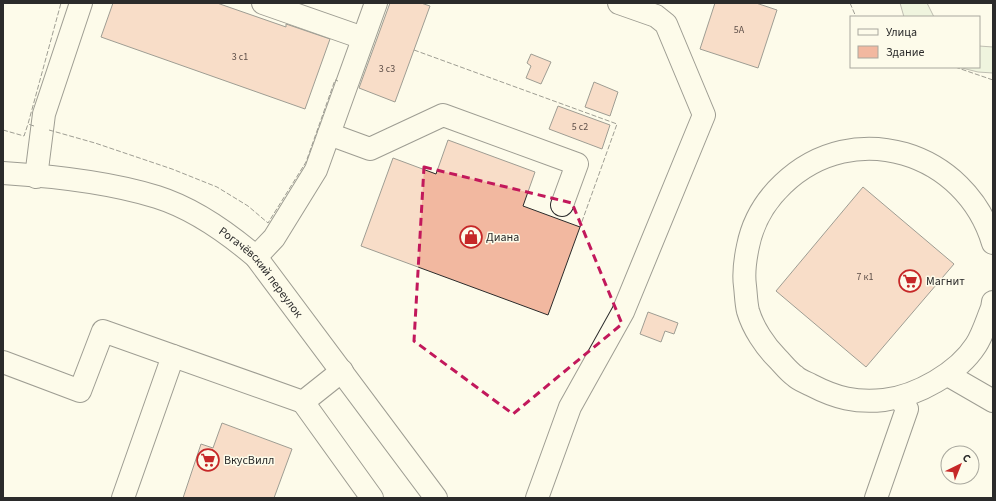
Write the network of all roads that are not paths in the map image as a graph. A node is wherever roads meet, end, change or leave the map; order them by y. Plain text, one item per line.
1 (81, 3) edge
2 (263, 3) edge
3 (376, 3) edge
4 (620, 3) edge
5 (363, 38) junction
6 (329, 134) junction
7 (3, 173) edge
8 (36, 177) junction
9 (562, 205) dead end
10 (993, 243) edge
11 (256, 257) junction
12 (993, 302) edge
13 (174, 356) junction
14 (3, 362) edge
15 (342, 371) junction
16 (948, 375) junction
17 (900, 398) junction
18 (993, 401) edge
19 (303, 402) junction
20 (123, 498) edge
21 (372, 498) edge
22 (436, 498) edge
23 (537, 498) edge
24 (876, 498) edge

1 - 8 street
2 - 5 street
3 - 5 street
4 - 23 street
5 - 6 street
6 - 9 street
6 - 11 street
7 - 8 street, Рогачёвский переулок
8 - 11 street, Рогачёвский переулок
10 - 17 street
11 - 15 street, Рогачёвский переулок
12 - 16 street
13 - 14 street
13 - 19 street
13 - 20 street
15 - 19 street
15 - 22 street, Рогачёвский переулок
16 - 17 street
16 - 18 street
17 - 24 street
19 - 21 street

